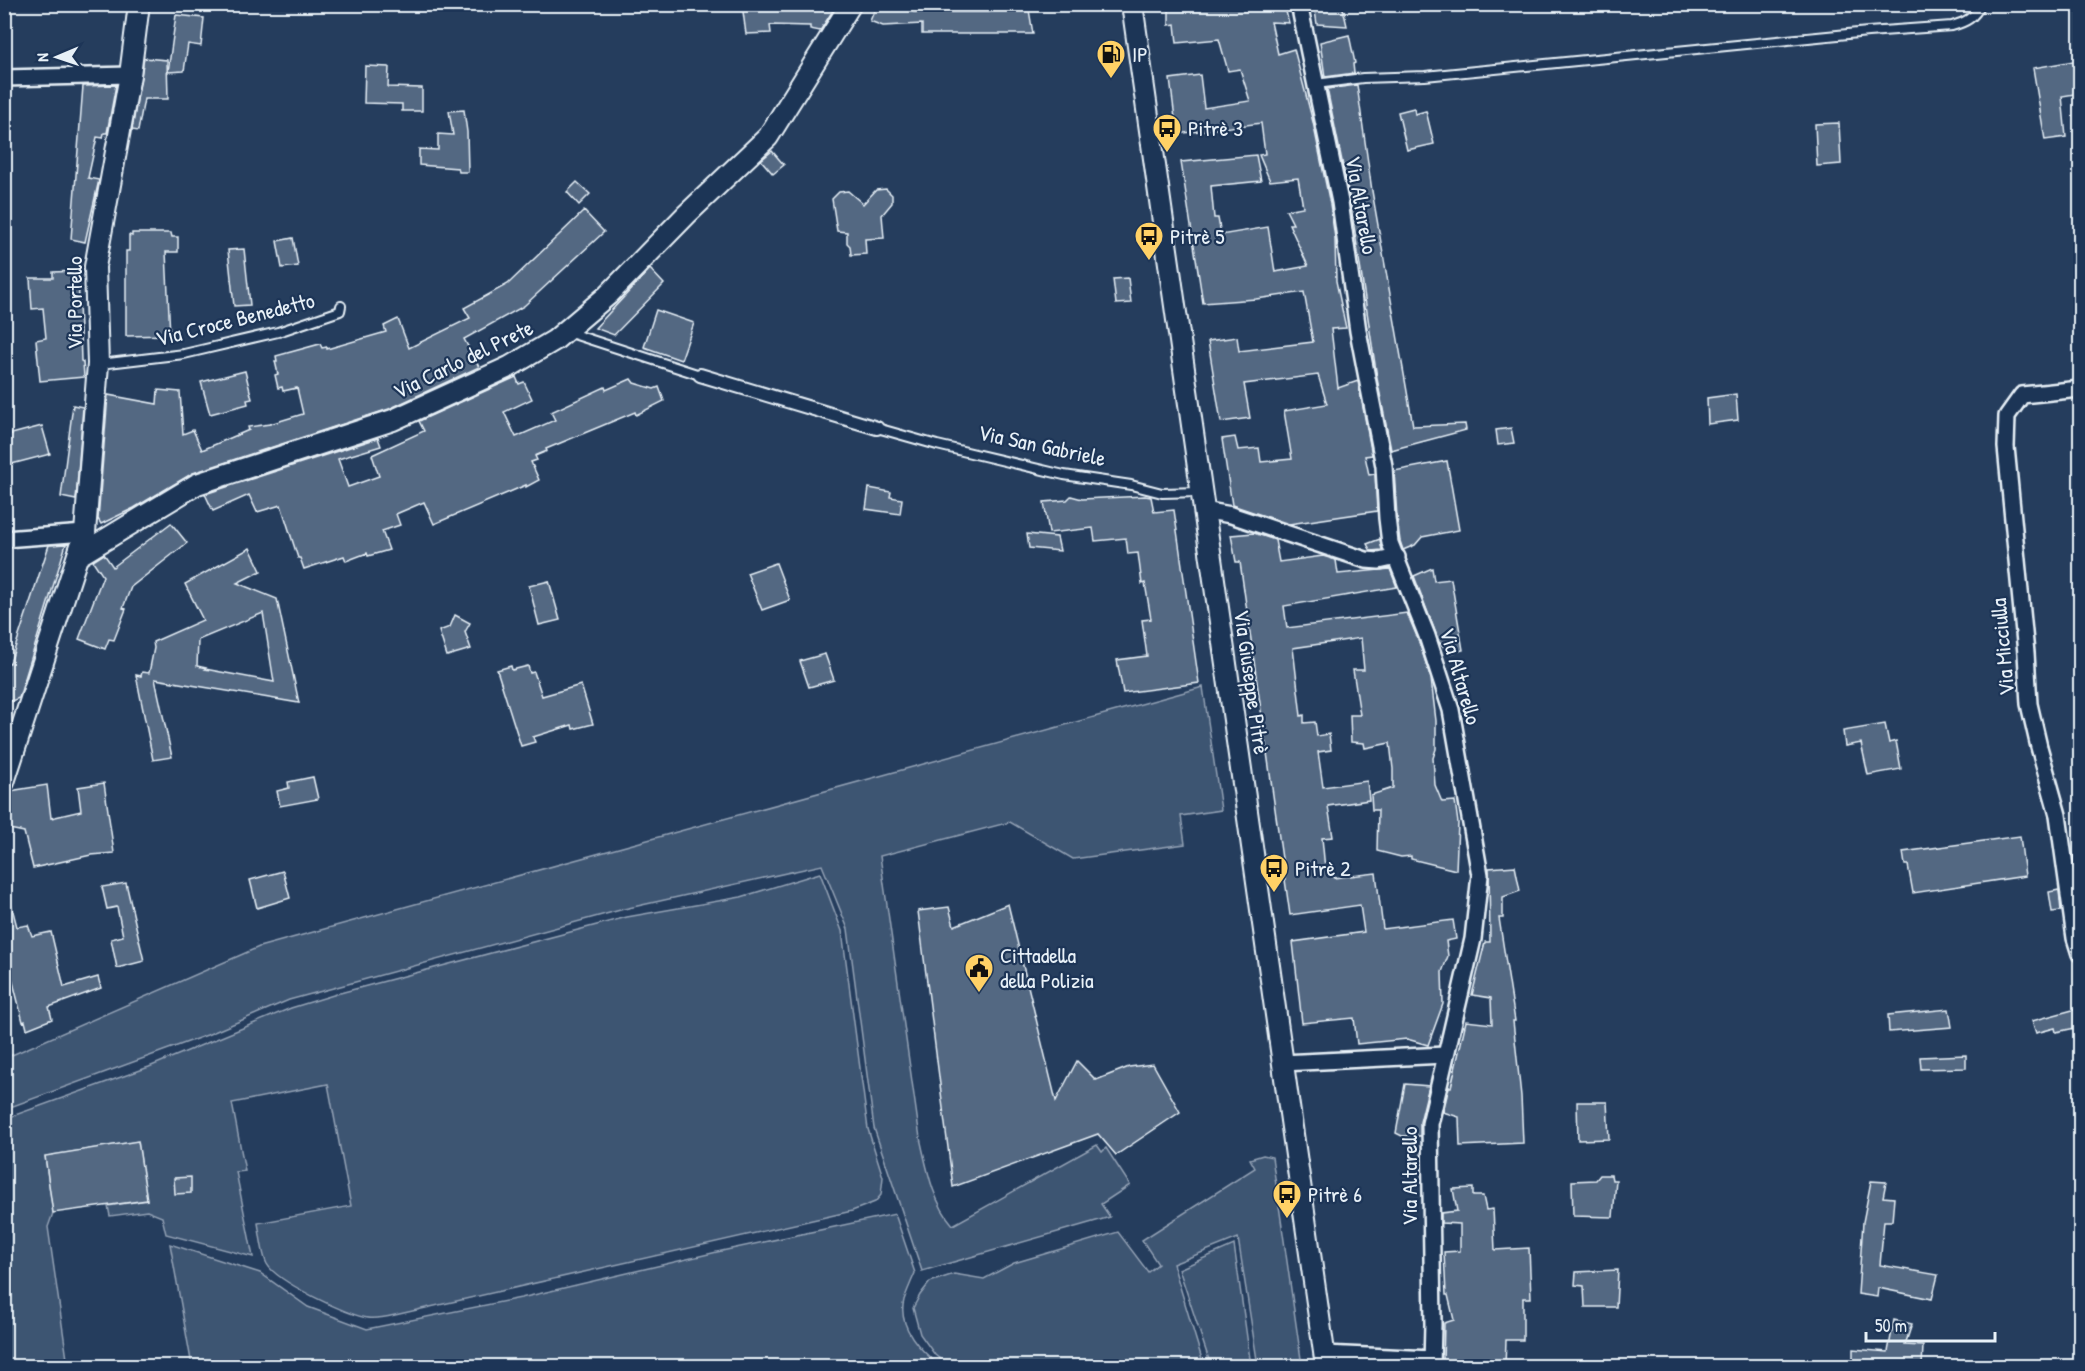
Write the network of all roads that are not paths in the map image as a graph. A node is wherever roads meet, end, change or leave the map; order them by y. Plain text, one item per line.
1 (140, 4) edge
2 (851, 4) edge
3 (1132, 4) edge
4 (1299, 4) edge
5 (1981, 4) edge
6 (130, 75) junction
7 (4, 78) edge
8 (1316, 84) junction
9 (340, 306) dead end
10 (566, 331) junction
11 (98, 364) junction
12 (700, 375) joint
13 (2080, 389) edge
14 (877, 428) joint
15 (1202, 501) junction
16 (85, 533) junction
17 (4, 539) edge
18 (78, 556) junction
19 (1396, 557) junction
20 (4, 782) edge
21 (2080, 954) edge
22 (1445, 1055) junction
23 (1282, 1063) junction
24 (1325, 1360) edge
25 (1432, 1363) edge

1 - 6 street, Via Portello
2 - 10 street, Via Carlo del Prete
3 - 15 street, Via Giuseppe Pitrè
4 - 8 street, Via Altarello
5 - 8 lane
6 - 7 street
6 - 11 street, Via Portello
8 - 19 street, Via Altarello
9 - 11 lane, Via Croce Benedetto
10 - 12 lane
10 - 18 street, Via Carlo del Prete
11 - 16 street, Via Portello
12 - 14 street
13 - 21 street, Via Micciulla
14 - 15 lane, Via San Gabriele
15 - 19 street, Via San Gabriele
15 - 23 street, Via Giuseppe Pitrè
16 - 17 street
16 - 18 street, Via Portello
18 - 20 street, Via Portello
19 - 22 street, Via Altarello
22 - 23 street
22 - 25 street, Via Altarello
23 - 24 street, Via Giuseppe Pitrè
24 - 25 street

